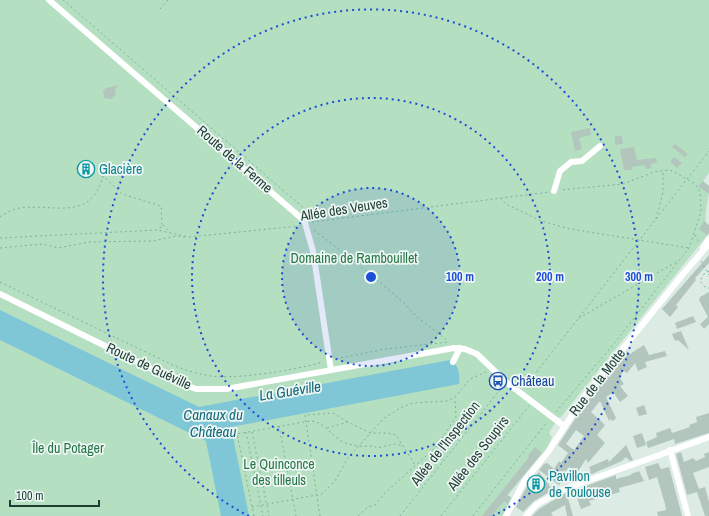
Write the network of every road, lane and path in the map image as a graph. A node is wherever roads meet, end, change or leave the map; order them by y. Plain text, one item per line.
1 (49, 0) edge
2 (63, 0) edge
3 (168, 0) edge
4 (160, 9) dead end
5 (600, 146) dead end
6 (709, 151) edge
7 (663, 170) junction
8 (688, 178) junction
9 (554, 191) junction
10 (500, 198) junction
11 (0, 217) edge
12 (655, 219) junction
13 (305, 223) junction
14 (163, 224) junction
15 (157, 230) junction
16 (169, 231) junction
17 (695, 235) junction
18 (189, 237) junction
19 (0, 238) edge
20 (709, 239) edge
21 (639, 241) junction
22 (699, 242) dead end
23 (709, 244) edge
24 (0, 248) edge
25 (690, 248) junction
26 (700, 258) junction
27 (679, 260) junction
28 (708, 271) edge
29 (709, 275) edge
30 (0, 282) edge
31 (709, 288) edge
32 (0, 294) edge
33 (578, 318) junction
34 (449, 342) junction
35 (457, 348) junction
36 (329, 361) junction
37 (452, 362) dead end
38 (493, 369) junction
39 (331, 370) junction
40 (506, 382) junction
41 (520, 393) junction
42 (455, 397) junction
43 (532, 402) junction
44 (551, 417) junction
45 (306, 422) junction
46 (348, 422) junction
47 (279, 426) junction
48 (564, 426) junction
49 (327, 428) junction
50 (252, 431) junction
51 (246, 432) junction
52 (370, 433) junction
53 (709, 437) edge
54 (358, 446) junction
55 (404, 446) junction
56 (670, 450) junction
57 (415, 466) junction
58 (317, 495) junction
59 (293, 498) junction
60 (267, 504) junction
61 (261, 505) junction
62 (252, 507) junction
63 (254, 516) edge
64 (263, 516) edge
65 (269, 516) edge
66 (296, 516) edge
67 (320, 516) edge
68 (358, 516) edge
69 (400, 516) edge
70 (441, 516) edge
71 (472, 516) edge
72 (506, 516) edge
73 (526, 516) edge
74 (688, 516) edge

1 - 13 street, Route de la Ferme
2 - 13 path
3 - 4 path
5 - 9 street
6 - 8 path
7 - 8 path
7 - 9 path, Allée des Veuves
7 - 12 path
8 - 12 path
8 - 17 path
9 - 10 path, Allée des Veuves
10 - 13 path, Allée des Veuves
10 - 21 path
11 - 14 path
12 - 21 path
13 - 18 path, Allée des Veuves
13 - 34 path
13 - 36 street
14 - 15 path
14 - 16 path
15 - 16 path, Allée des Veuves
15 - 19 path, Allée des Veuves
16 - 18 path, Allée des Veuves
17 - 22 path
17 - 25 path
18 - 24 path
20 - 26 street, Rue de la Motte
21 - 25 path
21 - 33 path
23 - 26 street, Rue de la Motte
25 - 27 path
26 - 28 path
26 - 48 street, Rue de la Motte
27 - 33 path
27 - 44 path
28 - 29 path
28 - 31 path
30 - 36 path
32 - 39 street, Route de Guéville
33 - 41 path
34 - 35 path
34 - 36 path
35 - 37 street
35 - 38 street
35 - 39 street, Route de Guéville
36 - 39 street
38 - 40 street
38 - 42 path
40 - 41 street
40 - 69 path, Allée de l'Inspection
41 - 43 street
42 - 52 path
42 - 57 path
43 - 44 street
43 - 70 path, Allée des Soupirs
44 - 48 street
44 - 71 path
45 - 46 path
45 - 47 path
45 - 49 path
45 - 58 path
46 - 49 path
46 - 52 path
47 - 50 path
47 - 59 path
48 - 72 street, Rue de la Motte
49 - 54 path
50 - 51 path
50 - 60 path
51 - 61 path
51 - 62 path
52 - 54 path
52 - 55 path
53 - 56 street
54 - 55 path
54 - 58 path
55 - 57 path
56 - 73 street
56 - 74 street
57 - 68 path
58 - 59 path
58 - 67 path
59 - 60 path
59 - 66 path
60 - 61 path
60 - 65 path
61 - 62 path
61 - 64 path
62 - 63 path

